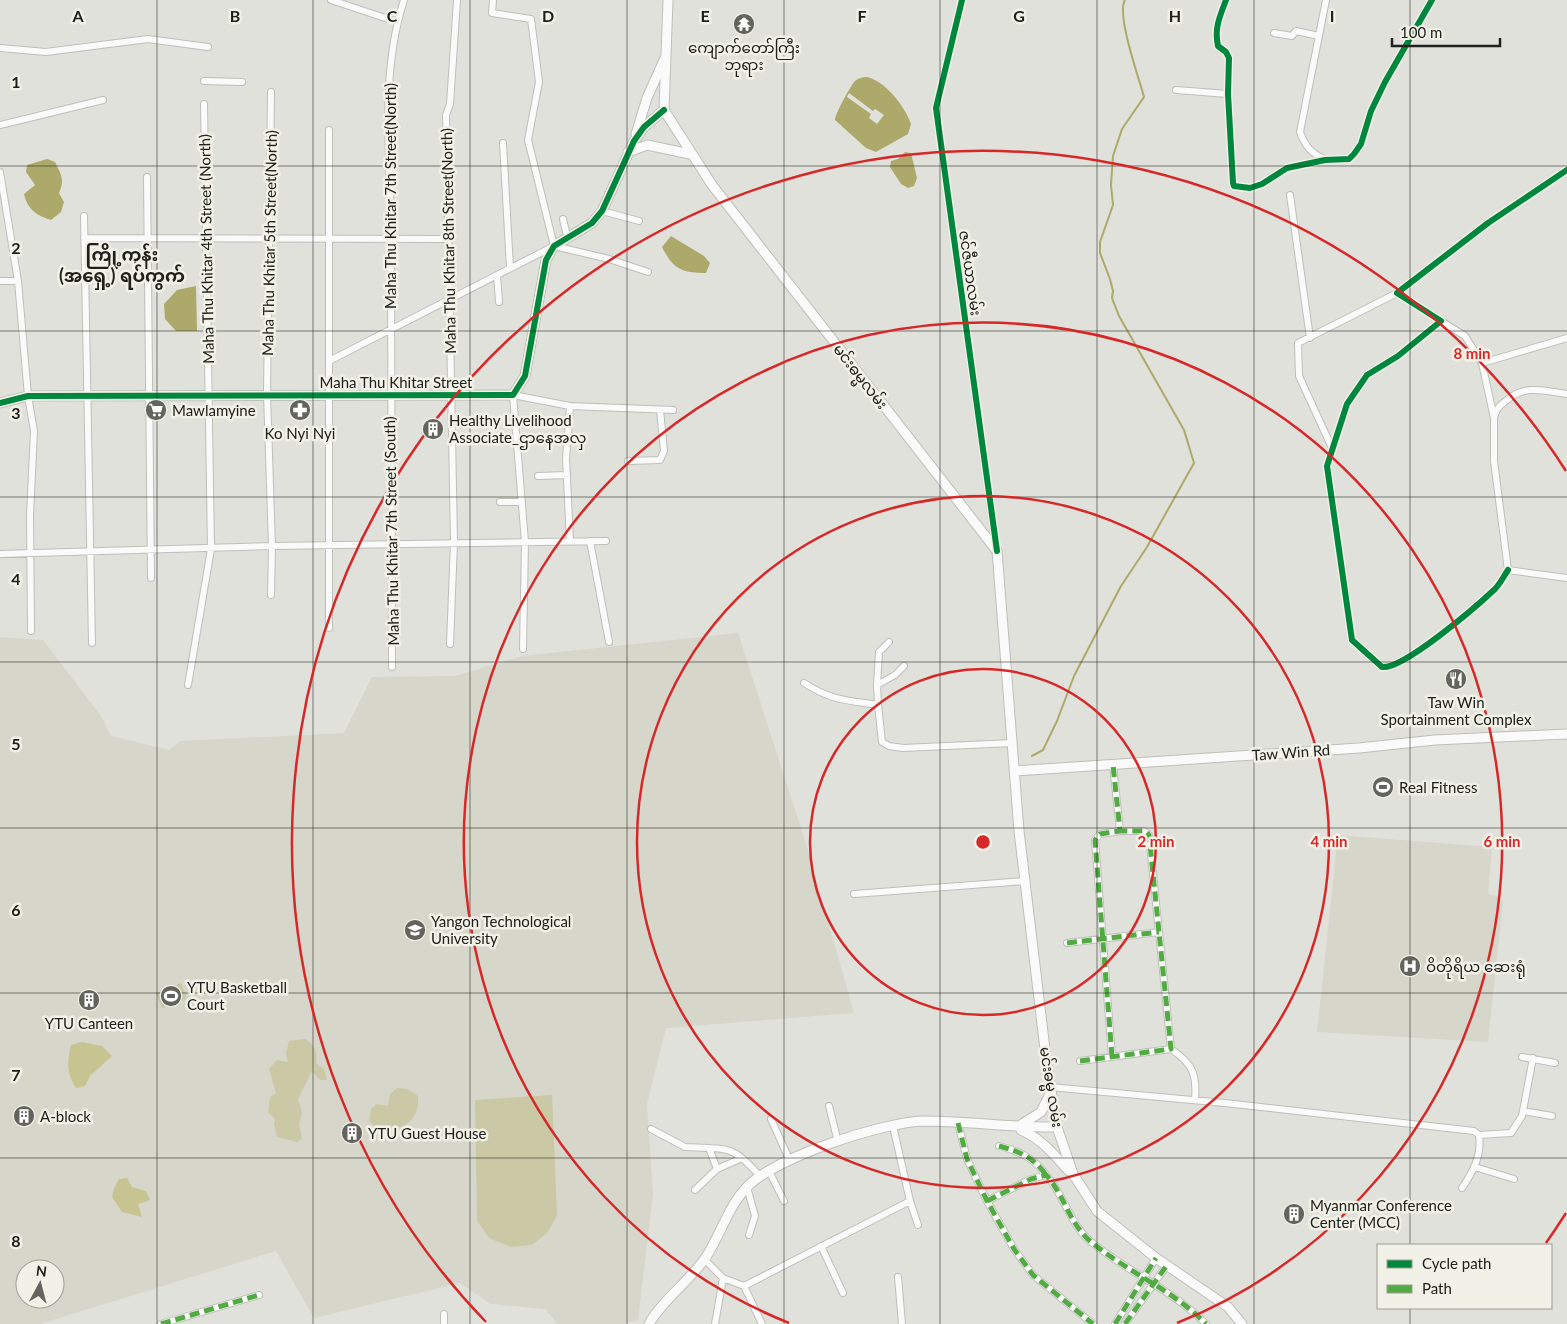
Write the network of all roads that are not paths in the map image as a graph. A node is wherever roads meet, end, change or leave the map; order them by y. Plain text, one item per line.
1 (331, 0) edge
2 (404, 0) edge
3 (457, 0) edge
4 (493, 0) edge
5 (668, 0) edge
6 (962, 0) edge
7 (1226, 0) edge
8 (1326, 0) edge
9 (1432, 0) edge
10 (397, 22) junction
11 (1274, 33) dead end
12 (1319, 36) junction
13 (208, 47) dead end
14 (0, 48) edge
15 (665, 57) junction
16 (204, 82) dead end
17 (242, 82) dead end
18 (1176, 90) dead end
19 (271, 92) dead end
20 (1228, 94) junction
21 (103, 100) dead end
22 (204, 104) dead end
23 (664, 110) junction
24 (0, 124) edge
25 (328, 130) dead end
26 (634, 141) junction
27 (503, 143) dead end
28 (628, 152) junction
29 (690, 154) junction
30 (1325, 160) junction
31 (1567, 170) edge
32 (0, 172) edge
33 (147, 177) dead end
34 (1290, 195) dead end
35 (2, 205) edge
36 (602, 211) junction
37 (84, 216) dead end
38 (563, 219) dead end
39 (639, 221) dead end
40 (8, 230) junction
41 (0, 232) edge
42 (567, 236) junction
43 (84, 238) junction
44 (148, 238) junction
45 (207, 238) junction
46 (268, 238) junction
47 (329, 238) junction
48 (391, 239) junction
49 (448, 239) junction
50 (554, 246) junction
51 (510, 268) junction
52 (648, 272) dead end
53 (497, 275) junction
54 (0, 281) edge
55 (18, 281) junction
56 (1396, 293) junction
57 (449, 301) junction
58 (499, 302) dead end
59 (1441, 321) junction
60 (389, 330) junction
61 (1310, 338) junction
62 (1567, 338) edge
63 (329, 361) junction
64 (1482, 363) junction
65 (451, 393) junction
66 (267, 394) junction
67 (329, 394) junction
68 (390, 394) junction
69 (1567, 394) edge
70 (88, 395) junction
71 (148, 395) junction
72 (208, 395) junction
73 (514, 395) junction
74 (28, 396) junction
75 (0, 403) edge
76 (570, 406) junction
77 (660, 410) junction
78 (673, 410) dead end
79 (1494, 418) junction
80 (1332, 448) junction
81 (628, 461) dead end
82 (567, 475) junction
83 (538, 476) dead end
84 (500, 502) dead end
85 (522, 502) junction
86 (606, 540) dead end
87 (570, 541) junction
88 (590, 541) junction
89 (454, 542) junction
90 (525, 542) junction
91 (392, 544) junction
92 (329, 545) junction
93 (272, 546) junction
94 (211, 549) junction
95 (151, 550) junction
96 (91, 551) junction
97 (997, 551) junction
98 (30, 552) junction
99 (0, 554) edge
100 (1508, 570) junction
101 (151, 578) dead end
102 (1567, 578) edge
103 (271, 595) dead end
104 (329, 628) dead end
105 (31, 631) dead end
106 (609, 642) dead end
107 (889, 642) dead end
108 (92, 643) dead end
109 (450, 644) dead end
110 (523, 650) dead end
111 (904, 666) dead end
112 (392, 667) dead end
113 (804, 683) dead end
114 (188, 685) dead end
115 (877, 686) junction
116 (878, 705) junction
117 (1567, 734) edge
118 (1012, 742) junction
119 (1112, 765) junction
120 (1014, 771) junction
121 (1120, 831) junction
122 (1025, 881) junction
123 (854, 894) dead end
124 (1159, 932) junction
125 (1104, 938) junction
126 (1067, 943) dead end
127 (1170, 1049) junction
128 (1112, 1057) junction
129 (1522, 1057) dead end
130 (1533, 1058) junction
131 (1080, 1061) dead end
132 (1555, 1063) dead end
133 (1050, 1089) junction
134 (1195, 1100) junction
135 (829, 1106) dead end
136 (1523, 1111) junction
137 (1552, 1116) dead end
138 (771, 1119) dead end
139 (958, 1123) junction
140 (892, 1126) junction
141 (1057, 1127) junction
142 (1016, 1128) junction
143 (652, 1129) dead end
144 (1479, 1135) junction
145 (838, 1142) junction
146 (999, 1146) dead end
147 (709, 1148) junction
148 (742, 1158) junction
149 (789, 1160) junction
150 (1475, 1167) junction
151 (717, 1169) junction
152 (769, 1171) junction
153 (1046, 1174) junction
154 (1073, 1174) junction
155 (760, 1176) junction
156 (1514, 1179) dead end
157 (747, 1187) junction
158 (1462, 1188) dead end
159 (695, 1190) dead end
160 (784, 1201) dead end
161 (910, 1201) junction
162 (987, 1201) junction
163 (918, 1225) dead end
164 (749, 1235) dead end
165 (821, 1246) junction
166 (1156, 1258) junction
167 (704, 1259) junction
168 (1167, 1265) junction
169 (898, 1277) dead end
170 (722, 1278) junction
171 (1144, 1278) junction
172 (1152, 1284) junction
173 (744, 1286) junction
174 (844, 1293) dead end
175 (259, 1295) dead end
176 (444, 1314) dead end
177 (161, 1324) edge
178 (444, 1324) edge
179 (649, 1324) edge
180 (715, 1324) edge
181 (762, 1324) edge
182 (902, 1324) edge
183 (1093, 1324) edge
184 (1115, 1324) edge
185 (1125, 1324) edge
186 (1206, 1324) edge
187 (1242, 1324) edge

1 - 10 street
2 - 10 street, Maha Thu Khitar 7th Street(North)
3 - 49 street, Maha Thu Khitar 8th Street(North)
4 - 50 street
5 - 15 main road
6 - 97 street, ဇင်ဇီယာလမ်း
7 - 20 street
8 - 12 street
9 - 30 street
10 - 48 street, Maha Thu Khitar 7th Street(North)
11 - 12 street
12 - 30 street
13 - 14 street
15 - 23 main road
15 - 26 main road
16 - 17 street
18 - 20 street
19 - 46 street, Maha Thu Khitar 5th Street(North)
20 - 30 street
21 - 24 street
22 - 45 street, Maha Thu Khitar 4th Street (North)
23 - 26 main road
23 - 29 main road, မင်းဓမ္မလမ်း
25 - 47 street
26 - 28 main road
27 - 51 street
28 - 29 main road
28 - 36 main road
29 - 97 main road, မင်းဓမ္မလမ်း
31 - 56 street
32 - 35 street
33 - 44 street
34 - 61 street
35 - 40 street
36 - 39 street
36 - 42 main road
37 - 43 street
38 - 42 street
40 - 41 street
40 - 55 street
42 - 50 main road
43 - 44 street
43 - 70 street
44 - 45 street
44 - 71 street
45 - 46 street
45 - 72 street, Maha Thu Khitar 4th Street (North)
46 - 47 street
46 - 66 street, Maha Thu Khitar 5th Street(North)
47 - 48 street
47 - 63 street
48 - 49 street
48 - 60 street, Maha Thu Khitar 7th Street(North)
49 - 57 street, Maha Thu Khitar 8th Street(North)
50 - 51 street
50 - 52 street
50 - 73 main road
51 - 53 street
53 - 57 street
53 - 58 street
54 - 55 street
55 - 74 street
56 - 59 street
56 - 61 street
57 - 60 street
57 - 65 street, Maha Thu Khitar 8th Street(North)
59 - 64 street
59 - 80 street
60 - 63 street
60 - 68 street, Maha Thu Khitar 7th Street(North)
61 - 80 street
62 - 64 street
63 - 67 street
64 - 79 street
65 - 68 main road, Maha Thu Khitar Street
65 - 73 main road, Maha Thu Khitar Street
65 - 89 street, Maha Thu Khitar 8th Street(North)
66 - 67 main road, Maha Thu Khitar Street
66 - 72 main road, Maha Thu Khitar Street
66 - 93 street, Maha Thu Khitar 5th Street(North)
67 - 68 main road, Maha Thu Khitar Street
67 - 92 street
68 - 91 street, Maha Thu Khitar 7th Street (South)
69 - 79 street
70 - 71 main road, Maha Thu Khitar Street
70 - 74 main road, Maha Thu Khitar Street
70 - 96 street
71 - 72 main road, Maha Thu Khitar Street
71 - 95 street
72 - 94 street, Maha Thu Khitar 4th Street (North)
73 - 76 street
73 - 85 street
74 - 75 main road, Maha Thu Khitar Street
74 - 98 street
76 - 77 street
76 - 82 street
77 - 78 street
77 - 81 street
79 - 100 street
80 - 100 street
82 - 83 street
82 - 87 street
84 - 85 street
85 - 90 street
86 - 88 street
87 - 88 street
87 - 90 street
88 - 106 street
89 - 90 street
89 - 91 street
89 - 109 street, Maha Thu Khitar 8th Street(North)
90 - 110 street
91 - 92 street
91 - 112 street, Maha Thu Khitar 7th Street (South)
92 - 93 street
92 - 104 street
93 - 94 street
93 - 103 street, Maha Thu Khitar 5th Street(North)
94 - 95 street
94 - 114 street, Maha Thu Khitar 4th Street (North)
95 - 96 street
95 - 101 street
96 - 98 street
96 - 108 street
97 - 118 main road
98 - 99 street
98 - 105 street
100 - 102 street
107 - 115 street
111 - 115 street
113 - 116 street
115 - 116 street
116 - 118 street
117 - 119 main road, Taw Win Rd
118 - 120 main road
119 - 120 main road, Taw Win Rd
119 - 121 street
120 - 122 main road, မင်းဓမ္မ လမ်း
121 - 124 street
121 - 125 street
122 - 123 street
122 - 133 main road, မင်းဓမ္မ လမ်း
124 - 125 street
124 - 127 street
125 - 126 street
125 - 128 street
127 - 128 street
127 - 134 street
128 - 131 street
129 - 130 street
130 - 132 street
130 - 136 street
133 - 134 street
133 - 141 main road, မင်းဓမ္မ လမ်း
133 - 142 main road
134 - 144 street
135 - 145 street
136 - 137 street
136 - 144 street
138 - 149 street
139 - 140 main road
139 - 142 main road
139 - 162 street
140 - 145 main road
140 - 161 street
141 - 142 main road
141 - 154 main road, မင်းဓမ္မ လမ်း
142 - 154 main road
143 - 147 street
144 - 150 street
145 - 149 main road
146 - 153 street
147 - 148 street
147 - 151 street
148 - 151 street
148 - 155 street
149 - 152 main road
150 - 156 street
150 - 158 street
151 - 159 street
152 - 155 main road
152 - 160 street
153 - 162 street
153 - 171 street
154 - 166 main road, မင်းဓမ္မ လမ်း
155 - 157 main road
157 - 164 street
157 - 167 main road
161 - 163 street
161 - 165 street
162 - 183 street
165 - 173 street
165 - 174 street
166 - 168 main road, မင်းဓမ္မ လမ်း
166 - 171 street
167 - 170 street
167 - 179 main road
168 - 172 street
168 - 187 main road, မင်းဓမ္မ လမ်း
169 - 182 street
170 - 173 street
170 - 180 street
171 - 172 street
171 - 184 street
172 - 185 street
172 - 186 street
173 - 181 street
175 - 177 street
176 - 178 street

